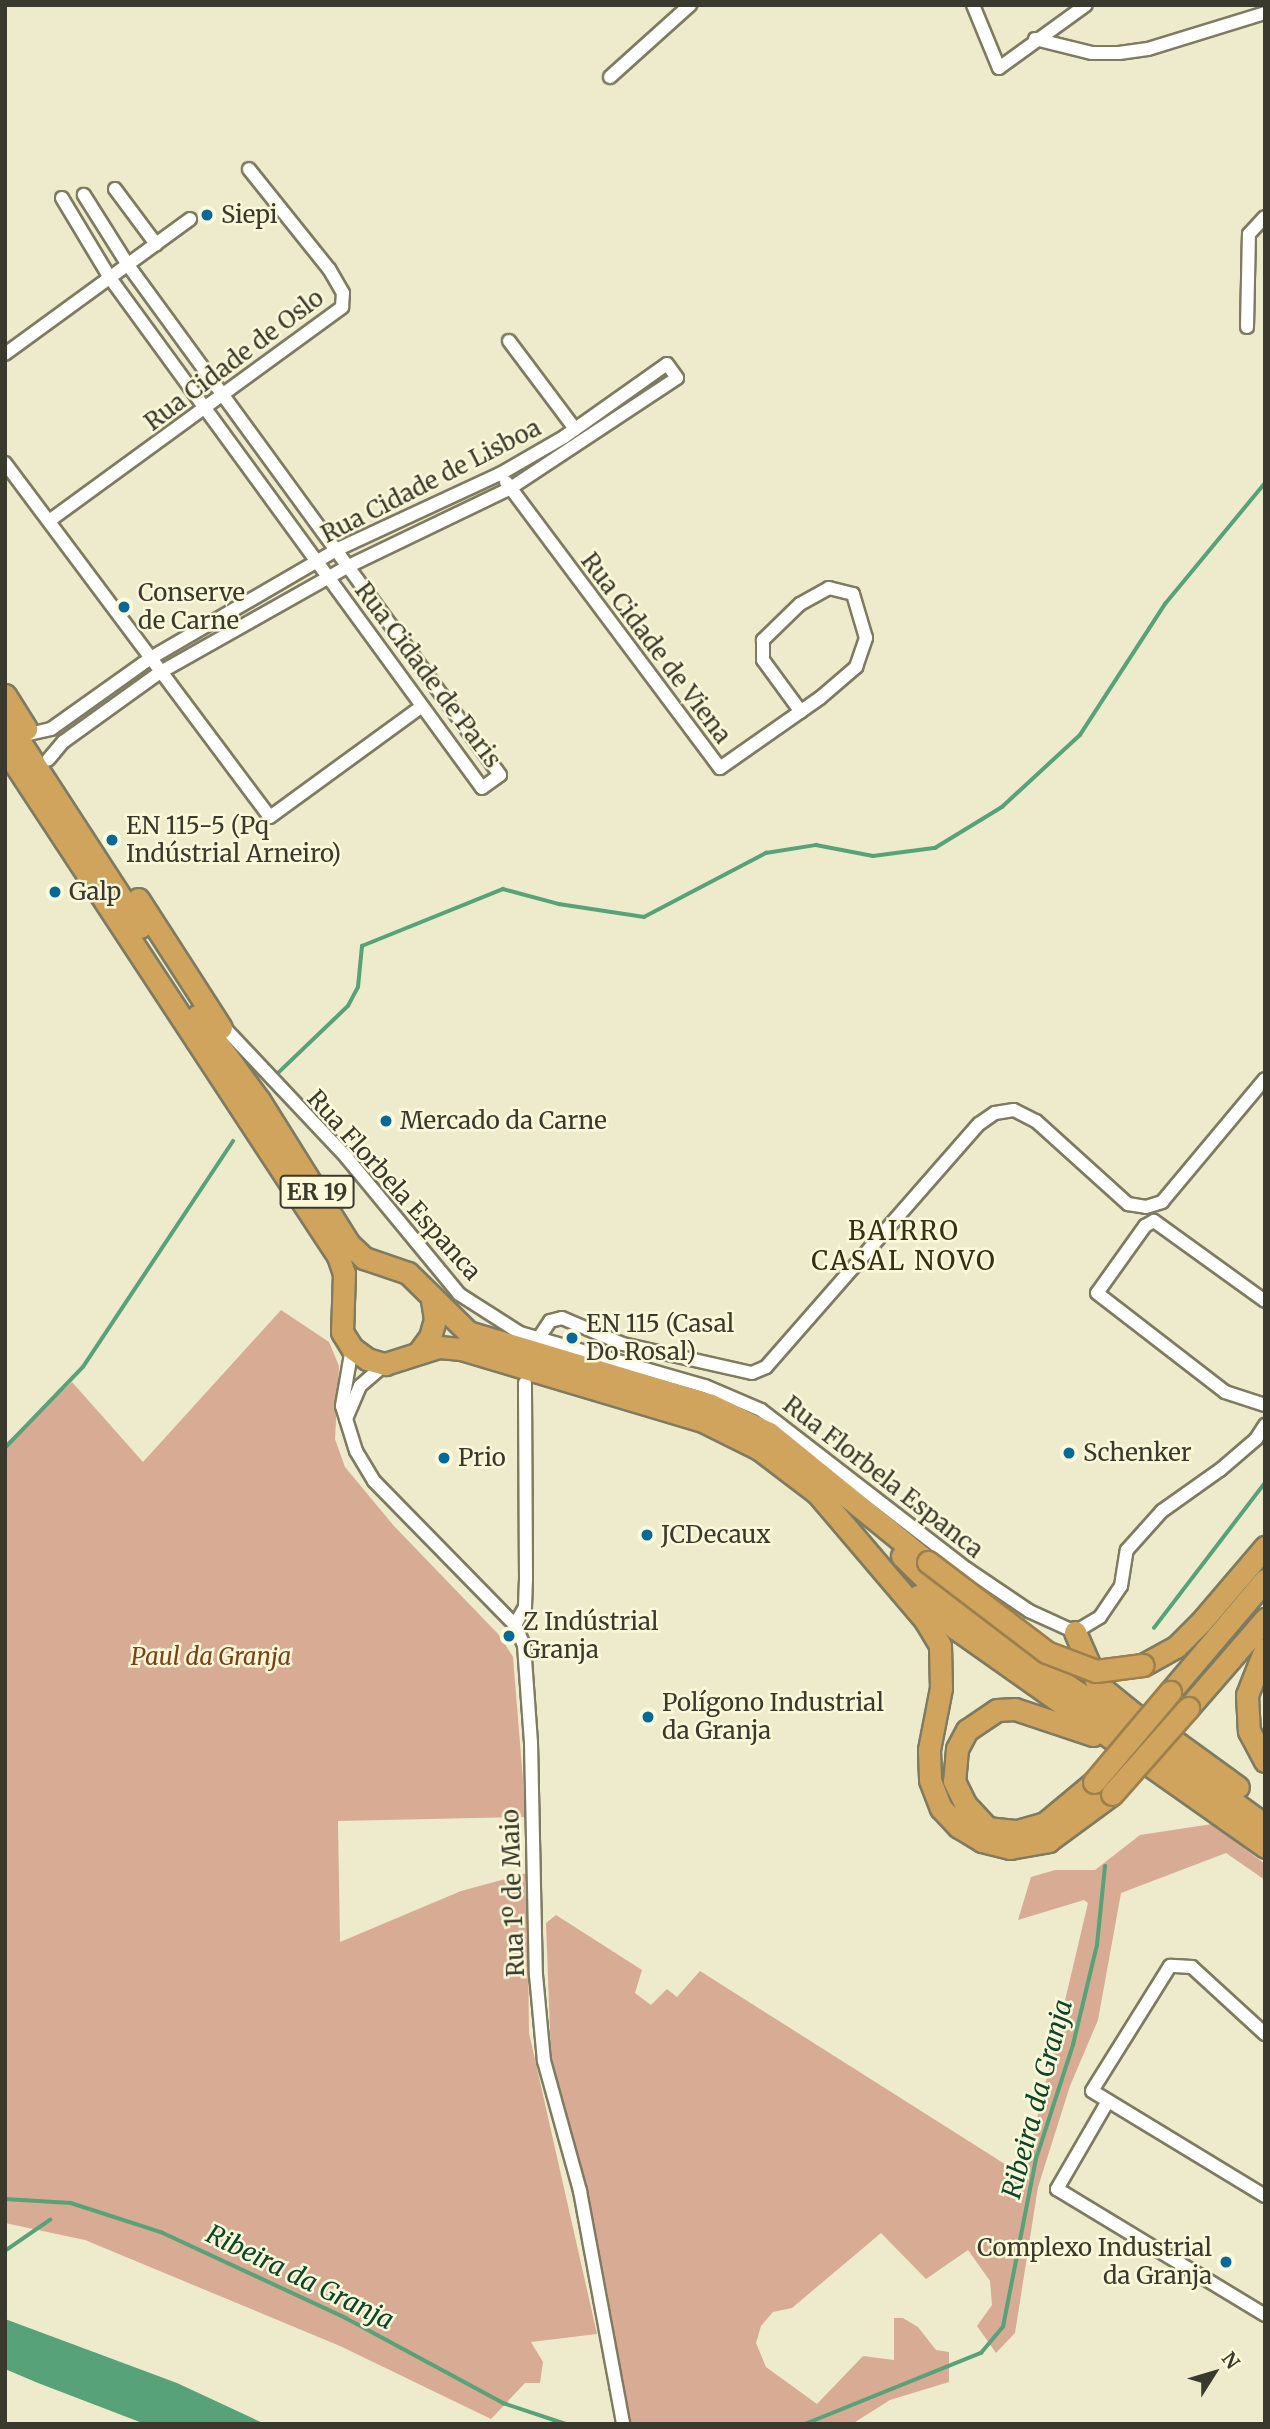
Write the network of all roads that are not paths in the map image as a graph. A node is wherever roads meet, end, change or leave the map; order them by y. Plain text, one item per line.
1 (690, 5) edge
2 (973, 5) edge
3 (1086, 5) edge
4 (1239, 5) edge
5 (1265, 13) edge
6 (1245, 19) junction
7 (1035, 39) junction
8 (610, 77) dead end
9 (250, 169) dead end
10 (115, 188) dead end
11 (84, 195) dead end
12 (62, 198) dead end
13 (1265, 217) edge
14 (190, 219) dead end
15 (156, 244) junction
16 (128, 265) junction
17 (110, 278) junction
18 (1247, 327) dead end
19 (509, 341) dead end
20 (5, 354) edge
21 (224, 397) junction
22 (207, 409) junction
23 (575, 429) junction
24 (5, 463) edge
25 (500, 474) junction
26 (511, 488) junction
27 (49, 522) junction
28 (336, 551) junction
29 (318, 561) junction
30 (347, 567) junction
31 (329, 578) junction
32 (149, 659) junction
33 (159, 673) junction
34 (5, 695) edge
35 (422, 706) junction
36 (802, 712) junction
37 (5, 719) edge
38 (29, 734) junction
39 (5, 749) edge
40 (48, 760) junction
41 (5, 772) edge
42 (213, 1014) junction
43 (1265, 1079) edge
44 (259, 1100) junction
45 (306, 1205) junction
46 (390, 1269) junction
47 (344, 1295) junction
48 (432, 1300) junction
49 (1265, 1301) edge
50 (540, 1336) junction
51 (352, 1348) junction
52 (419, 1352) junction
53 (385, 1364) junction
54 (525, 1383) dead end
55 (1265, 1405) edge
56 (346, 1419) junction
57 (1265, 1425) edge
58 (802, 1455) junction
59 (1265, 1547) edge
60 (871, 1554) junction
61 (1265, 1580) edge
62 (1265, 1619) edge
63 (515, 1625) junction
64 (1075, 1632) junction
65 (1265, 1649) edge
66 (1265, 1761) edge
67 (1179, 1785) junction
68 (1265, 1807) edge
69 (1265, 1825) edge
70 (1265, 1847) edge
71 (1265, 2034) edge
72 (1108, 2101) junction
73 (1265, 2196) edge
74 (1265, 2315) edge
75 (623, 2424) edge

1 - 8 street
2 - 7 street
3 - 7 street
4 - 6 street
5 - 6 street
6 - 7 street
9 - 21 street, Rua Cidade de Oslo
10 - 15 street
11 - 16 street, Rua Cidade de Paris
12 - 17 street, Rua Cidade de Paris
13 - 18 street
14 - 15 street
15 - 16 street
16 - 17 street
16 - 21 street, Rua Cidade de Paris
17 - 20 street
17 - 22 street, Rua Cidade de Paris
19 - 23 street
21 - 22 street, Rua Cidade de Oslo
21 - 28 street, Rua Cidade de Paris
22 - 27 street, Rua Cidade de Oslo
22 - 29 street, Rua Cidade de Paris
23 - 25 street, Rua Cidade de Lisboa
23 - 26 street, Rua Cidade de Lisboa
24 - 27 street
25 - 26 street, Rua Cidade de Viena
25 - 28 street, Rua Cidade de Lisboa
26 - 30 street, Rua Cidade de Lisboa
26 - 36 street, Rua Cidade de Viena
27 - 32 street
28 - 29 street, Rua Cidade de Lisboa
28 - 30 street, Rua Cidade de Paris
29 - 31 street, Rua Cidade de Paris
29 - 32 street, Rua Cidade de Lisboa
30 - 31 street, Rua Cidade de Lisboa
30 - 35 street, Rua Cidade de Paris
31 - 33 street, Rua Cidade de Lisboa
31 - 35 street, Rua Cidade de Paris
32 - 33 street
32 - 38 street, Rua Cidade de Lisboa
33 - 35 street
33 - 40 street, Rua Cidade de Lisboa
34 - 38 highway
36 - 36 street, Rua Cidade de Viena
37 - 44 highway, ER 19
38 - 40 highway
39 - 45 highway
40 - 42 highway
41 - 45 highway
42 - 44 highway
42 - 50 street, Rua Florbela Espanca
43 - 50 street
44 - 46 highway, ER 19
45 - 47 highway
46 - 47 highway
46 - 48 highway
47 - 51 highway
48 - 52 highway
48 - 58 highway
49 - 55 street
50 - 64 street, Rua Florbela Espanca
51 - 53 highway
51 - 56 street, Rua 1º de Maio
52 - 53 highway
52 - 60 highway
53 - 56 street
54 - 63 street
56 - 63 street, Rua 1º de Maio
57 - 64 street
58 - 59 highway, bridge
58 - 69 highway
60 - 62 highway, bridge
60 - 67 highway
61 - 67 highway, bridge
63 - 75 street, Rua 1º de Maio
64 - 68 highway
65 - 66 highway
67 - 70 highway
71 - 72 street
72 - 73 street
72 - 74 street

